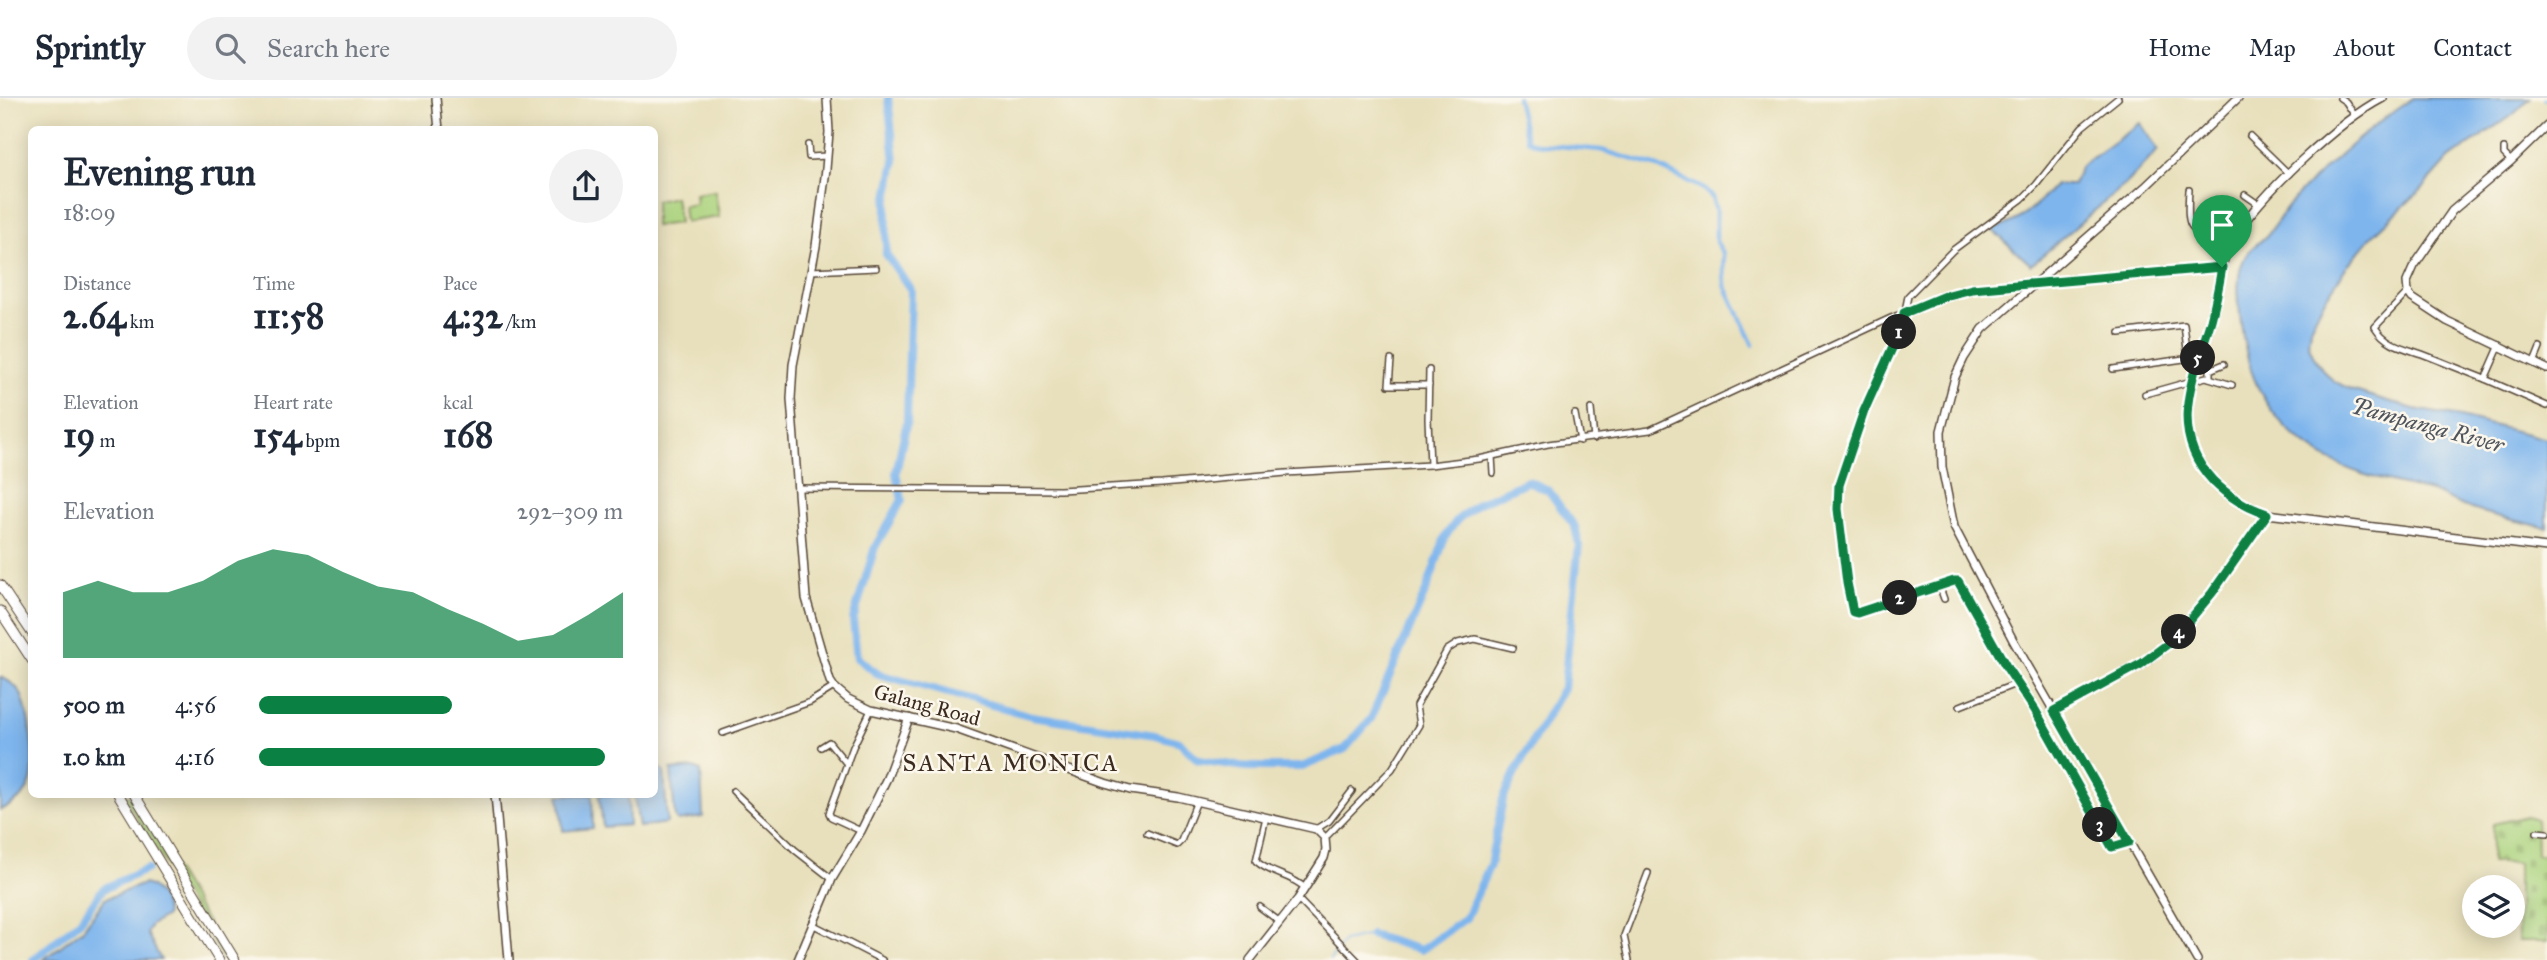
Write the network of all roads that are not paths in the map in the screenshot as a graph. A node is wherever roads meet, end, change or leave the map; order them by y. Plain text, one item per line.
1 (436, 98) edge
2 (827, 98) edge
3 (2118, 98) edge
4 (2340, 98) edge
5 (2236, 99) edge
6 (2377, 99) edge
7 (2355, 116) junction
8 (439, 126) edge
9 (2547, 126) edge
10 (2250, 136) dead end
11 (808, 145) dead end
12 (2504, 149) dead end
13 (827, 156) junction
14 (2511, 161) junction
15 (2289, 174) junction
16 (2189, 190) dead end
17 (2245, 195) dead end
18 (2258, 204) junction
19 (2231, 241) junction
20 (2211, 248) dead end
21 (2226, 254) junction
22 (2222, 267) junction
23 (876, 268) dead end
24 (811, 271) junction
25 (2034, 285) junction
26 (2408, 292) junction
27 (1904, 313) junction
28 (2120, 333) dead end
29 (2500, 345) junction
30 (2540, 348) dead end
31 (2198, 357) junction
32 (2188, 358) junction
33 (1391, 360) dead end
34 (2534, 363) junction
35 (2224, 364) dead end
36 (2113, 369) dead end
37 (2547, 369) edge
38 (1429, 370) dead end
39 (2210, 378) junction
40 (2485, 379) junction
41 (2192, 380) junction
42 (1429, 385) junction
43 (2232, 385) dead end
44 (2145, 394) dead end
45 (2547, 406) edge
46 (1591, 409) dead end
47 (1575, 414) dead end
48 (1594, 439) junction
49 (1580, 440) junction
50 (1492, 456) junction
51 (1430, 464) junction
52 (1493, 474) dead end
53 (797, 488) junction
54 (2267, 514) junction
55 (2547, 548) edge
56 (0, 585) edge
57 (1939, 585) junction
58 (1944, 599) dead end
59 (0, 611) edge
60 (28, 628) edge
61 (1513, 648) dead end
62 (28, 654) edge
63 (2018, 683) junction
64 (834, 687) junction
65 (1959, 706) dead end
66 (871, 710) junction
67 (2054, 711) junction
68 (909, 719) junction
69 (723, 733) dead end
70 (821, 747) dead end
71 (847, 764) junction
72 (1352, 790) dead end
73 (733, 791) dead end
74 (120, 798) edge
75 (136, 798) edge
76 (495, 798) edge
77 (1197, 801) junction
78 (1266, 817) junction
79 (1316, 829) junction
80 (861, 831) junction
81 (2537, 832) dead end
82 (1147, 833) dead end
83 (2547, 833) edge
84 (1325, 838) junction
85 (2129, 842) junction
86 (1648, 873) dead end
87 (832, 879) junction
88 (1306, 888) junction
89 (1298, 899) junction
90 (1260, 907) dead end
91 (1280, 922) junction
92 (812, 924) junction
93 (219, 960) edge
94 (235, 960) edge
95 (509, 960) edge
96 (798, 960) edge
97 (882, 960) edge
98 (1250, 960) edge
99 (1357, 960) edge
100 (1629, 960) edge
101 (2197, 960) edge

1 - 8 street
2 - 13 street
3 - 27 street
4 - 7 street
5 - 25 street
6 - 7 street
7 - 15 street
9 - 14 street
10 - 15 street
11 - 13 street
12 - 14 street
13 - 24 street
14 - 26 street
15 - 18 street
16 - 19 street
17 - 18 street
18 - 19 street
19 - 21 street
20 - 21 street
21 - 22 street
22 - 25 street
22 - 31 street
23 - 24 street
24 - 53 street
25 - 27 street
25 - 67 street
26 - 29 street
26 - 40 street
27 - 48 street
27 - 57 street
28 - 32 street
29 - 34 street
29 - 40 street
30 - 34 street
31 - 32 street
31 - 41 street
32 - 36 street
33 - 42 street
34 - 37 street
35 - 39 street
38 - 42 street
39 - 41 street
39 - 43 street
40 - 45 street
41 - 44 street
41 - 54 street
42 - 51 street
46 - 48 street
47 - 49 street
48 - 49 street
49 - 50 street
50 - 51 street
50 - 52 street
51 - 53 street
53 - 64 street
54 - 55 street
54 - 67 street
56 - 60 highway
57 - 58 street
57 - 63 street
59 - 62 highway
61 - 84 street
63 - 65 street
63 - 85 street
64 - 66 street, Galang Road
64 - 69 street
66 - 68 street, Galang Road
66 - 71 street
67 - 85 street
68 - 77 street, Galang Road
68 - 80 street
70 - 71 street
71 - 80 street
72 - 79 street
73 - 87 street
74 - 93 highway
75 - 94 highway
76 - 95 street
77 - 78 street, Galang Road
77 - 82 street
78 - 79 street, Galang Road
78 - 88 street
79 - 84 street
80 - 87 street
81 - 83 street
84 - 88 street
85 - 101 street
86 - 100 street
87 - 92 street
88 - 89 street
89 - 91 street
89 - 99 street
90 - 91 street
91 - 98 street
92 - 96 street
92 - 97 street

